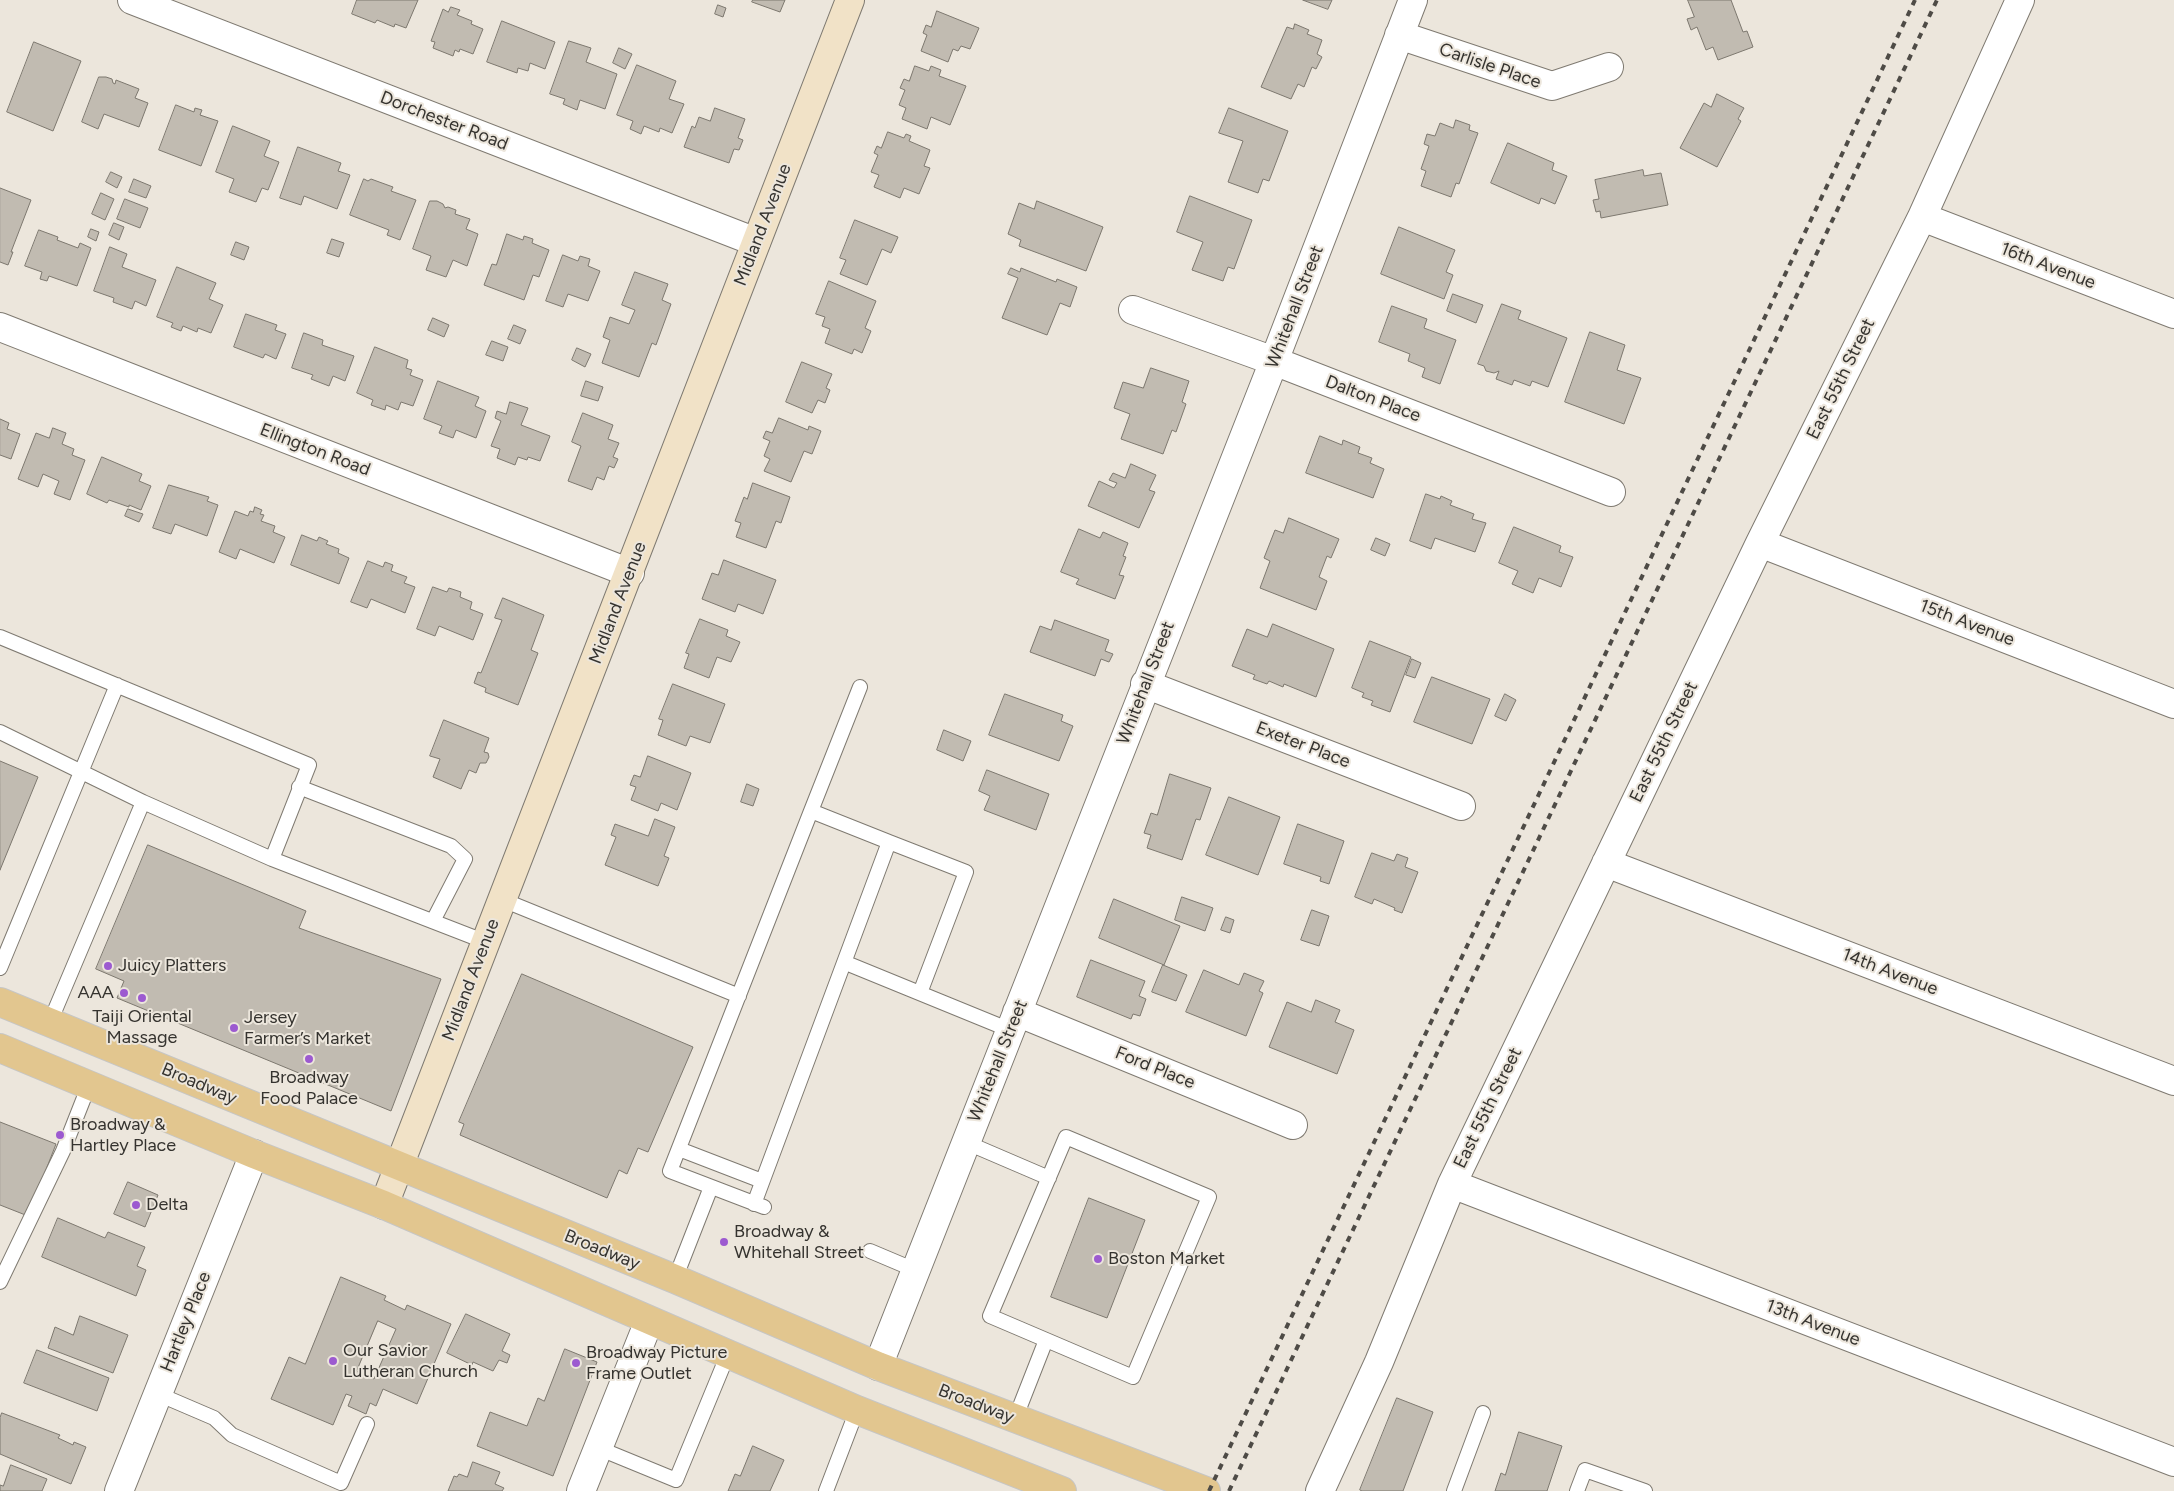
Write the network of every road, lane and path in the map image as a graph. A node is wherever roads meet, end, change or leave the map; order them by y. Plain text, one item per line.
1 (132, 0) edge
2 (850, 0) edge
3 (1413, 0) edge
4 (2020, 0) edge
5 (1399, 35) junction
6 (1610, 67) dead end
7 (1922, 217) junction
8 (756, 242) junction
9 (1133, 310) dead end
10 (2174, 314) edge
11 (0, 327) edge
12 (1274, 361) junction
13 (1611, 492) dead end
14 (1760, 543) junction
15 (630, 573) junction
16 (0, 637) edge
17 (1145, 684) junction
18 (117, 685) junction
19 (860, 687) dead end
20 (2174, 704) edge
21 (0, 732) edge
22 (81, 772) junction
23 (299, 787) junction
24 (143, 802) junction
25 (1462, 806) dead end
26 (811, 811) junction
27 (889, 842) junction
28 (272, 859) junction
29 (1606, 863) junction
30 (503, 900) junction
31 (433, 921) junction
32 (486, 942) junction
33 (846, 963) junction
34 (0, 968) edge
35 (920, 993) junction
36 (739, 996) junction
37 (0, 1002) edge
38 (1014, 1021) junction
39 (50, 1022) junction
40 (0, 1048) edge
41 (2174, 1081) edge
42 (88, 1085) junction
43 (1294, 1125) dead end
44 (965, 1142) junction
45 (679, 1149) junction
46 (254, 1154) junction
47 (399, 1167) junction
48 (1049, 1178) junction
49 (762, 1182) junction
50 (1452, 1184) junction
51 (711, 1187) junction
52 (384, 1205) junction
53 (870, 1252) dead end
54 (915, 1270) junction
55 (675, 1280) junction
56 (0, 1282) edge
57 (649, 1321) junction
58 (1046, 1340) junction
59 (728, 1354) junction
60 (878, 1366) junction
61 (158, 1394) junction
62 (857, 1410) junction
63 (1483, 1413) dead end
64 (1015, 1419) junction
65 (367, 1424) dead end
66 (598, 1448) junction
67 (2174, 1462) edge
68 (119, 1491) edge
69 (581, 1491) edge
70 (826, 1491) edge
71 (1062, 1491) edge
72 (1206, 1491) edge
73 (1320, 1491) edge
74 (1454, 1491) edge
75 (1577, 1491) edge
76 (1645, 1491) edge

1 - 8 street, Dorchester Road
2 - 8 street, Midland Avenue
3 - 5 street, Whitehall Street
4 - 7 street, East 55th Street
5 - 6 street, Carlisle Place
5 - 12 street, Whitehall Street
7 - 10 street, 16th Avenue
7 - 14 street, East 55th Street
8 - 15 street, Midland Avenue
9 - 12 street, Dalton Place
11 - 15 street, Ellington Road
12 - 13 street, Dalton Place
12 - 17 street, Whitehall Street
14 - 20 street, 15th Avenue
14 - 29 street, East 55th Street
15 - 30 street, Midland Avenue
16 - 18 lane
17 - 25 street, Exeter Place
17 - 38 street, Whitehall Street
18 - 22 lane
18 - 23 lane
19 - 26 lane
21 - 22 lane
22 - 24 lane
22 - 34 lane
23 - 28 lane
23 - 31 lane
24 - 28 lane
24 - 39 lane
26 - 27 lane
26 - 36 lane
27 - 33 lane
27 - 35 lane
28 - 31 lane
29 - 41 street, 14th Avenue
29 - 50 street, East 55th Street
30 - 32 street, Midland Avenue
30 - 36 lane
31 - 32 lane
32 - 47 street, Midland Avenue
33 - 35 lane
33 - 49 lane
35 - 38 lane
36 - 45 lane
37 - 39 main road, Broadway
38 - 43 street, Ford Place
38 - 44 street, Whitehall Street
39 - 47 main road, Broadway
40 - 42 main road
42 - 46 main road
42 - 56 lane
44 - 48 lane
44 - 54 street, Whitehall Street
45 - 49 lane
45 - 51 lane
46 - 52 main road
46 - 61 street, Hartley Place
47 - 52 street, Midland Avenue
47 - 55 main road, Broadway
48 - 58 lane
48 - 58 lane
49 - 51 lane
50 - 67 street, 13th Avenue
50 - 73 street, East 55th Street
51 - 55 lane
52 - 57 main road
53 - 54 lane
54 - 60 street, Whitehall Street
55 - 60 main road, Broadway
57 - 59 main road
57 - 66 street
58 - 64 lane
59 - 62 main road
59 - 66 lane
60 - 64 main road, Broadway
61 - 65 lane
61 - 68 street, Hartley Place
62 - 70 lane
62 - 71 main road
63 - 74 lane
64 - 72 main road, Broadway
66 - 69 street
75 - 76 lane

